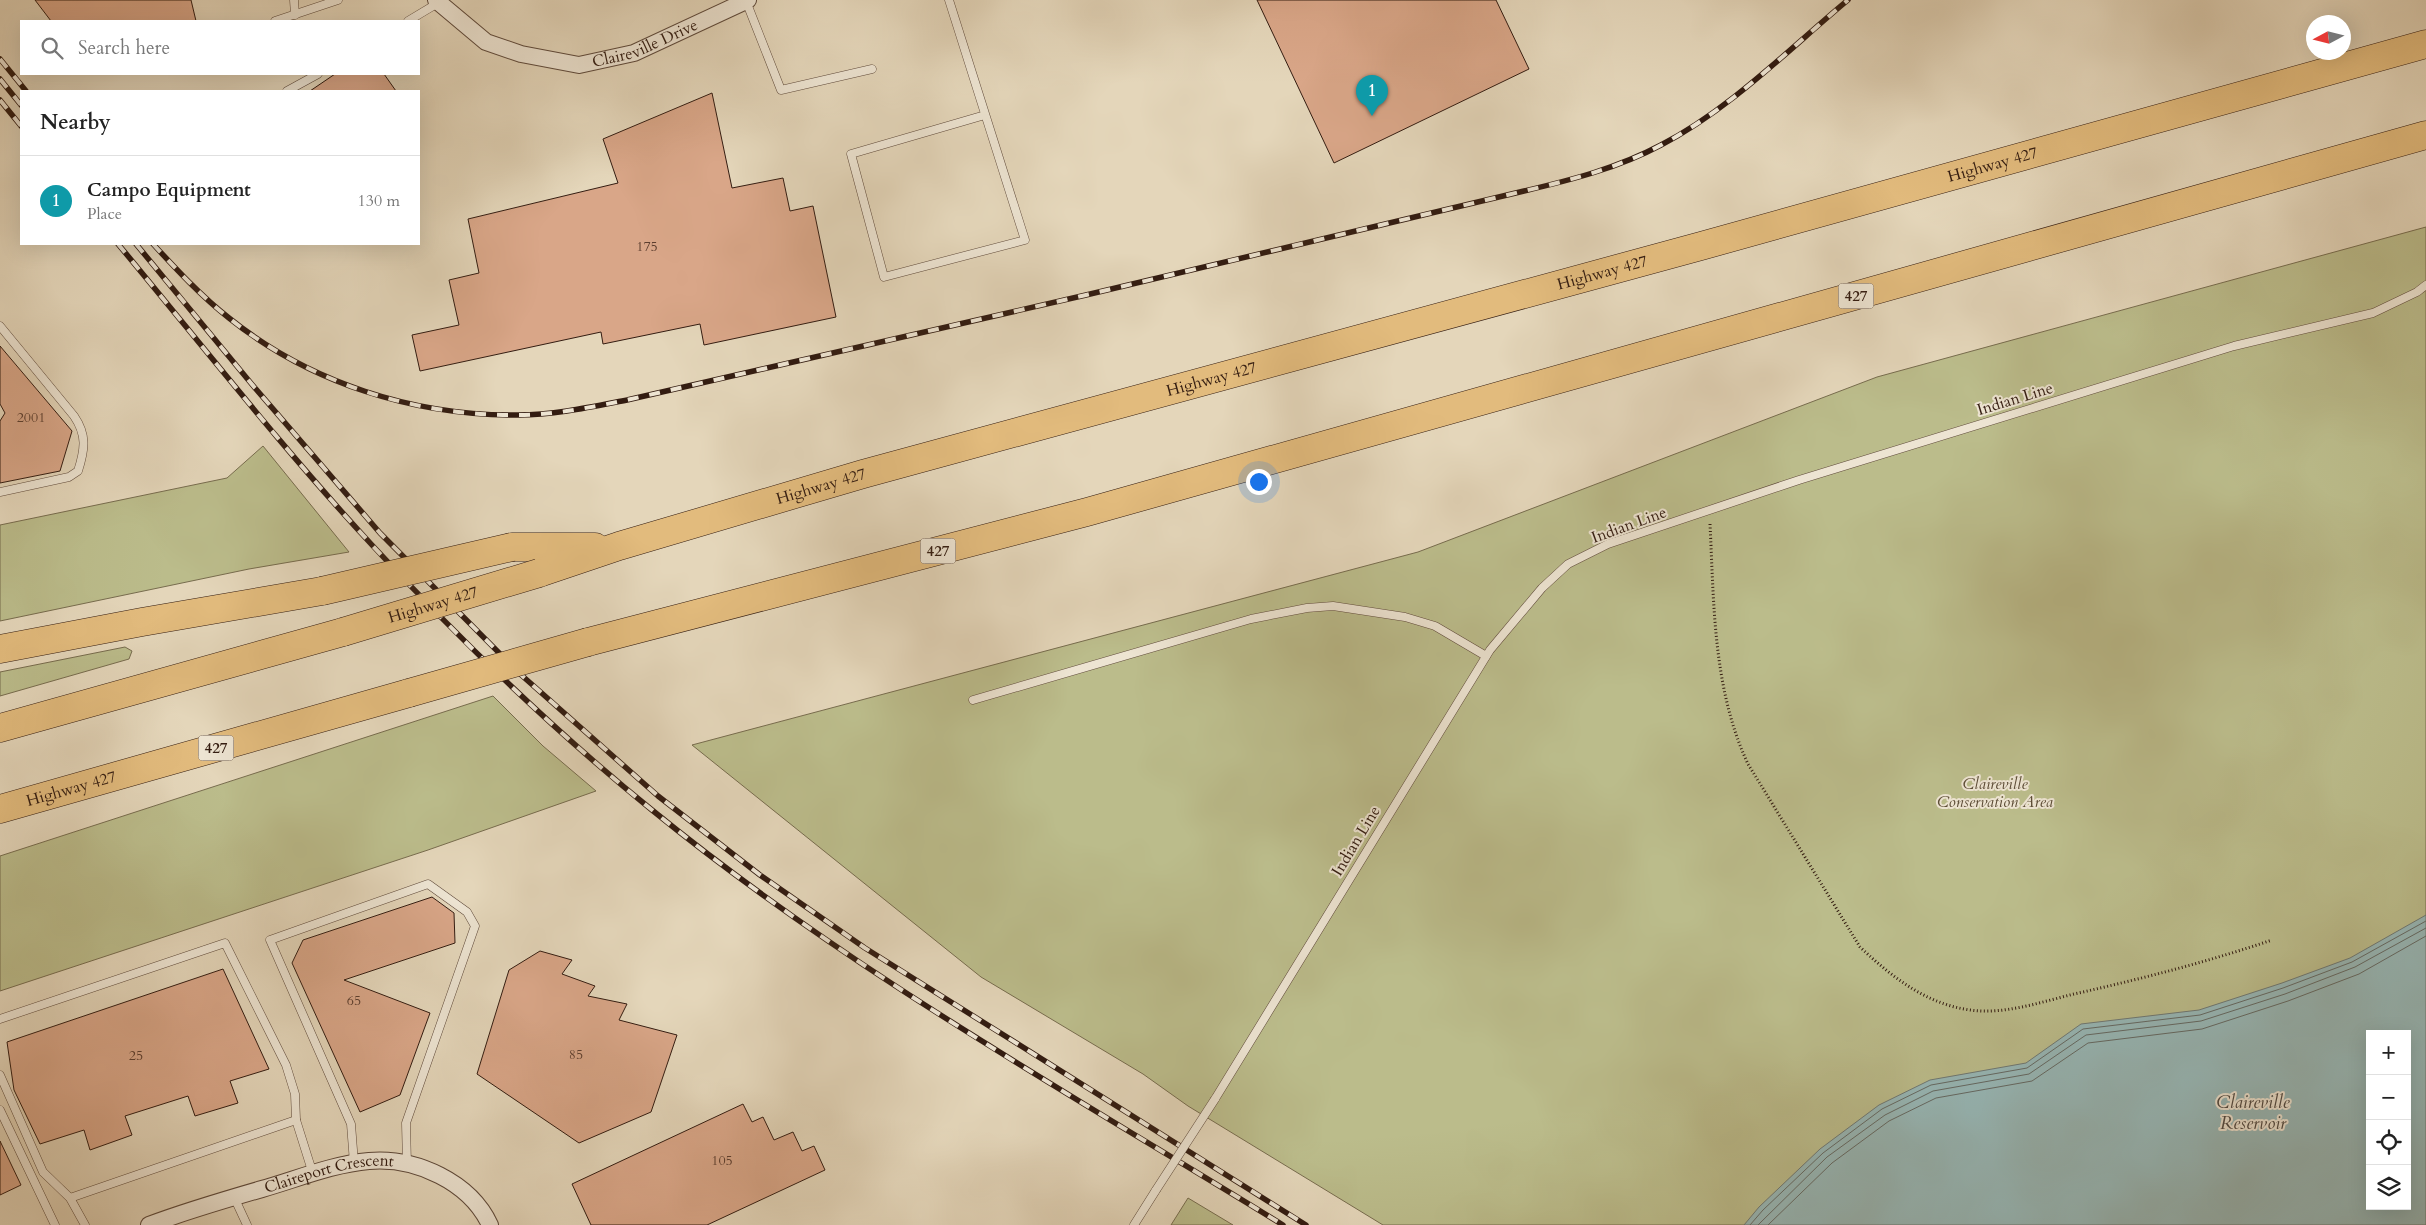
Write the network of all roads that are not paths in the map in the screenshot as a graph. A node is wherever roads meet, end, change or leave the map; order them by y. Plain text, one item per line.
1 (294, 0) edge
2 (338, 0) edge
3 (747, 0) edge
4 (949, 0) edge
5 (437, 1) edge
6 (295, 15) junction
7 (278, 20) edge
8 (409, 20) edge
9 (2426, 44) edge
10 (872, 69) dead end
11 (316, 75) edge
12 (290, 90) edge
13 (985, 115) junction
14 (2426, 135) edge
15 (2426, 285) edge
16 (0, 326) edge
17 (0, 492) edge
18 (619, 546) junction
19 (0, 649) edge
20 (1486, 656) junction
21 (973, 700) dead end
22 (0, 728) edge
23 (8, 808) edge
24 (0, 1019) edge
25 (0, 1075) edge
26 (0, 1110) edge
27 (296, 1120) junction
28 (354, 1163) junction
29 (407, 1165) junction
30 (313, 1174) junction
31 (234, 1197) junction
32 (70, 1198) junction
33 (55, 1225) edge
34 (84, 1225) edge
35 (149, 1225) edge
36 (247, 1225) edge
37 (490, 1225) edge
38 (1134, 1225) edge

1 - 6 lane
2 - 6 lane
3 - 5 street, Claireville Drive
3 - 10 lane
4 - 13 lane
5 - 8 lane
6 - 7 lane
9 - 18 highway, Highway 427
11 - 12 lane
13 - 13 lane
14 - 23 highway, Highway 427 / 427, bridge
15 - 20 lane, Indian Line
16 - 17 lane
18 - 19 highway, bridge
18 - 22 highway, Highway 427, bridge
20 - 21 lane
20 - 38 lane, Indian Line, bridge
24 - 27 lane
25 - 32 lane
26 - 33 lane
27 - 30 lane
27 - 32 lane
28 - 29 street, Claireport Crescent
28 - 29 lane
28 - 30 street, Claireport Crescent
29 - 37 street, Claireport Crescent
30 - 31 street, Claireport Crescent
31 - 35 street, Claireport Crescent
31 - 36 lane
32 - 34 lane

